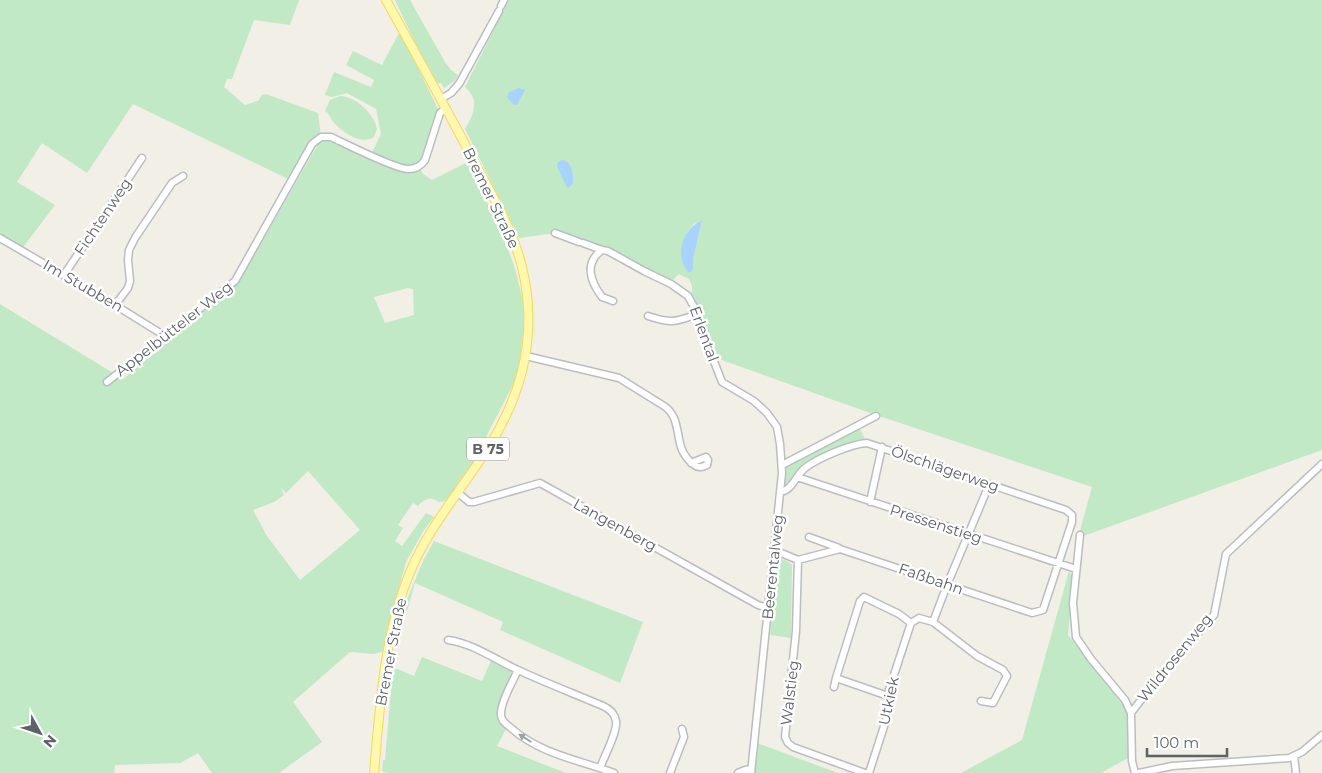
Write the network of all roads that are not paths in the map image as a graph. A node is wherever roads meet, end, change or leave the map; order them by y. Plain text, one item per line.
1 (386, 0) edge
2 (390, 0) edge
3 (501, 6) edge
4 (399, 23) junction
5 (441, 99) junction
6 (446, 108) junction
7 (142, 158) dead end
8 (182, 176) dead end
9 (555, 232) dead end
10 (0, 238) edge
11 (602, 250) junction
12 (64, 275) junction
13 (613, 300) dead end
14 (115, 305) junction
15 (698, 314) junction
16 (648, 316) dead end
17 (165, 336) junction
18 (526, 356) junction
19 (106, 382) dead end
20 (876, 416) dead end
21 (882, 447) junction
22 (691, 463) dead end
23 (1322, 464) edge
24 (782, 465) junction
25 (796, 477) junction
26 (989, 485) junction
27 (457, 492) junction
28 (780, 492) junction
29 (870, 502) junction
30 (968, 534) junction
31 (1080, 535) dead end
32 (809, 536) dead end
33 (840, 549) junction
34 (774, 550) junction
35 (798, 560) junction
36 (1059, 564) junction
37 (1076, 569) junction
38 (947, 584) junction
39 (768, 608) junction
40 (933, 622) junction
41 (911, 623) junction
42 (448, 640) dead end
43 (518, 670) junction
44 (836, 678) junction
45 (834, 687) dead end
46 (888, 696) junction
47 (981, 701) dead end
48 (1132, 713) junction
49 (682, 729) dead end
50 (1322, 734) edge
51 (1294, 756) junction
52 (600, 768) junction
53 (751, 771) edge
54 (374, 773) edge
55 (614, 773) edge
56 (670, 773) edge
57 (738, 773) edge
58 (865, 773) edge
59 (869, 773) edge
60 (1135, 773) edge
61 (1139, 773) edge
62 (1296, 773) edge

1 - 4 main road, Bremer Straße / B 75
2 - 4 main road, Bremer Straße / B 75
3 - 5 street
4 - 5 main road, Bremer Straße / B 75
5 - 6 main road, Bremer Straße / B 75
6 - 17 street, Appelbütteler Weg
6 - 18 main road, Bremer Straße / B 75
7 - 12 street, Fichtenweg
8 - 14 street
9 - 11 street, Erlental
10 - 12 street, Im Stubben
11 - 13 street
11 - 15 street, Erlental
12 - 14 street, Im Stubben
14 - 17 street, Im Stubben
15 - 16 street
15 - 24 street, Erlental
17 - 19 street, Appelbütteler Weg
18 - 22 street
18 - 27 main road, Bremer Straße / B 75
20 - 24 street
21 - 25 street, Ölschlägerweg
21 - 26 street, Ölschlägerweg
21 - 29 street
23 - 48 street, Wildrosenweg
24 - 28 street, Beerentalweg
25 - 28 street, Ölschlägerweg
25 - 29 street, Pressenstieg
26 - 30 street
26 - 36 street, Ölschlägerweg
27 - 39 street, Langenberg
27 - 54 main road, Bremer Straße / B 75
28 - 34 street, Beerentalweg
29 - 30 street, Pressenstieg
30 - 36 street, Pressenstieg
30 - 38 street
31 - 37 street
32 - 33 street, Faßbahn
33 - 35 street
33 - 38 street, Faßbahn
34 - 35 street
34 - 39 street, Beerentalweg
35 - 58 street, Walstieg
36 - 37 street, Pressenstieg
36 - 38 street, Faßbahn
37 - 48 street
38 - 40 street
39 - 53 street, Beerentalweg
40 - 41 street
40 - 47 street
41 - 44 street
41 - 46 street, Utkiek
42 - 43 street
43 - 52 street
52 -> 43 street
44 - 45 street
44 - 46 street
46 - 59 street, Utkiek
48 - 60 street, Wildrosenweg
49 - 56 street
50 - 51 street
51 - 61 street
51 - 62 street
52 - 55 street
53 - 57 street

